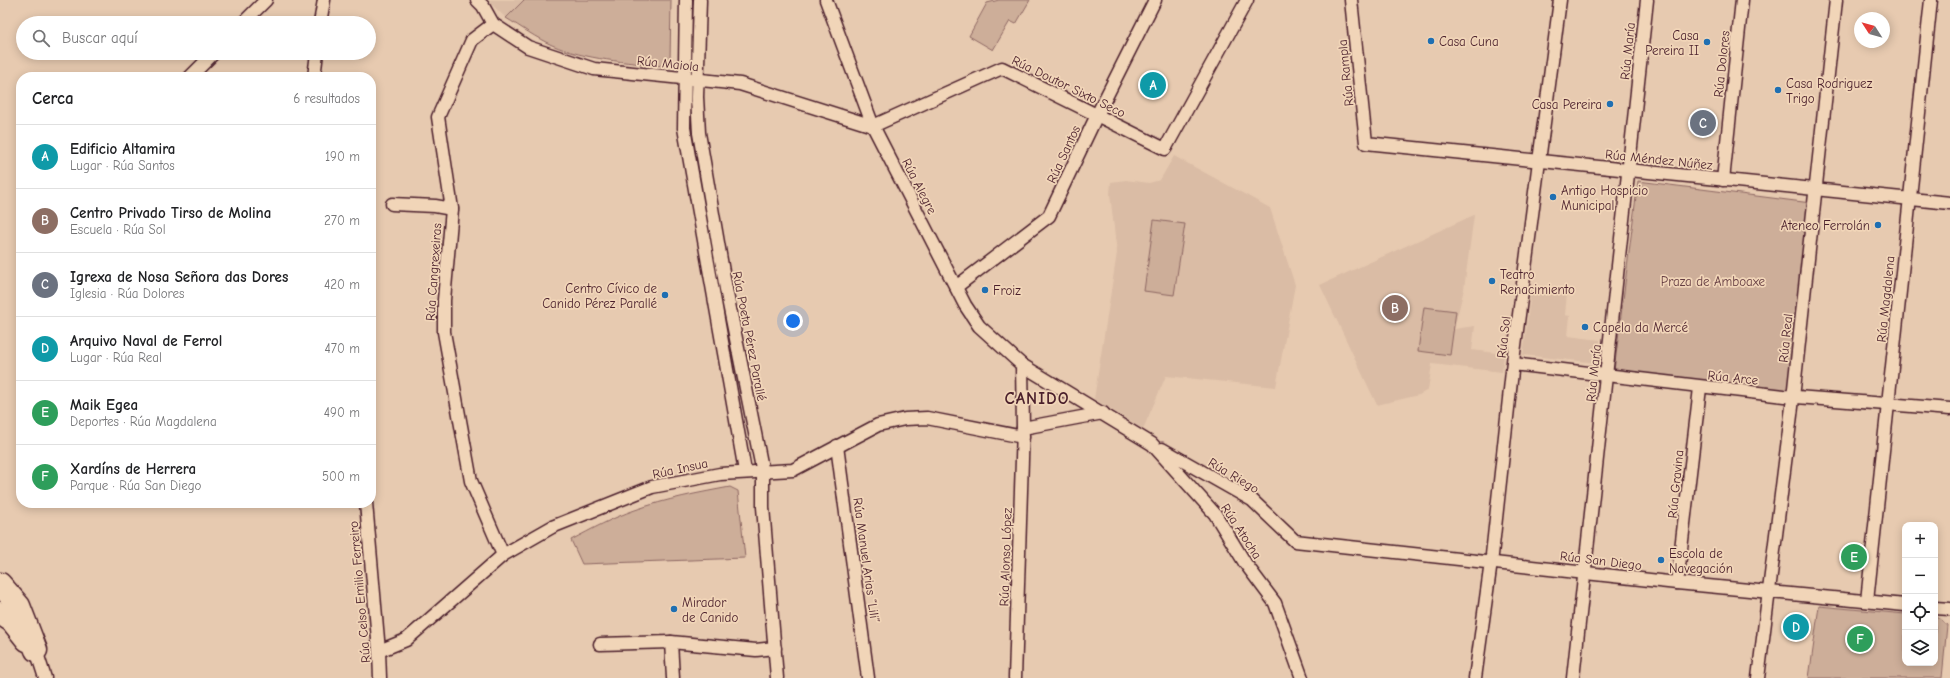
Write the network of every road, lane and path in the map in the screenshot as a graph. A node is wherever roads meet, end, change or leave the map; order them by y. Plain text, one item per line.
1 (266, 0) edge
2 (324, 0) edge
3 (477, 0) edge
4 (686, 0) edge
5 (700, 0) edge
6 (826, 0) edge
7 (1156, 0) edge
8 (1248, 0) edge
9 (1352, 0) edge
10 (1560, 0) edge
11 (1647, 0) edge
12 (1742, 0) edge
13 (1836, 0) edge
14 (1931, 0) edge
15 (250, 16) edge
16 (321, 16) edge
17 (493, 24) junction
18 (207, 60) edge
19 (315, 60) edge
20 (195, 72) edge
21 (314, 72) edge
22 (684, 78) junction
23 (698, 80) junction
24 (1097, 115) junction
25 (873, 126) junction
26 (1366, 142) joint
27 (1540, 160) junction
28 (1629, 170) junction
29 (1723, 180) junction
30 (1815, 189) junction
31 (1910, 199) junction
32 (1950, 203) edge
33 (392, 204) dead end
34 (452, 209) junction
35 (956, 287) junction
36 (1513, 364) junction
37 (1022, 365) junction
38 (1606, 375) junction
39 (1700, 388) junction
40 (1793, 397) junction
41 (1888, 404) junction
42 (1950, 409) edge
43 (1103, 413) junction
44 (1023, 432) junction
45 (1152, 444) junction
46 (838, 446) junction
47 (745, 471) junction
48 (763, 473) junction
49 (366, 508) edge
50 (1295, 541) joint
51 (503, 555) junction
52 (1490, 562) junction
53 (1585, 572) junction
54 (1677, 583) junction
55 (0, 584) edge
56 (1770, 590) junction
57 (1866, 600) junction
58 (1902, 604) edge
59 (1938, 608) edge
60 (1950, 609) edge
61 (0, 613) edge
62 (671, 642) junction
63 (600, 644) dead end
64 (775, 648) junction
65 (36, 650) junction
66 (379, 651) junction
67 (45, 678) edge
68 (380, 678) edge
69 (673, 678) edge
70 (777, 678) edge
71 (868, 678) edge
72 (1015, 678) edge
73 (1302, 678) edge
74 (1475, 678) edge
75 (1573, 678) edge
76 (1758, 678) edge

1 - 15 street
2 - 16 street
3 - 17 street, Rúa Maiola
4 - 22 street
5 - 23 street, Rúa Poeta Pérez Parallé
6 - 25 street, Rúa Alegre
7 - 24 street, Rúa Santos
8 - 24 street, Rúa Doutor Sixto Seco
9 - 26 street, Rúa Rampla
10 - 27 street, Rúa Sol
11 - 28 street, Rúa María
12 - 29 street, Rúa Dolores
13 - 30 street, Rúa Real
14 - 31 street, Rúa Magdalena
17 - 22 street, Rúa Maiola
17 - 34 street, Rúa Cangrexeiras
18 - 20 street
19 - 21 street
22 - 23 street, Rúa Maiola
22 - 47 street
23 - 25 street, Rúa Maiola
23 - 48 street, Rúa Poeta Pérez Parallé
24 - 25 street, Rúa Doutor Sixto Seco
24 - 35 street, Rúa Santos
25 - 35 street, Rúa Alegre
26 - 27 street, Rúa Méndez Núñez
27 - 28 street, Rúa Méndez Núñez
27 - 36 street, Rúa Sol
28 - 29 street, Rúa Méndez Núñez
28 - 38 street, Rúa María
29 - 30 street, Rúa Méndez Núñez
30 - 31 street, Rúa Méndez Núñez
30 - 40 street, Rúa Real
31 - 32 street, Rúa Méndez Núñez
31 - 41 street, Rúa Magdalena
33 - 34 street
34 - 51 street, Rúa Cangrexeiras
35 - 37 street, Rúa Alegre
36 - 38 street, Rúa Arce
36 - 52 street, Rúa Sol
37 - 43 street, Rúa Alegre
37 - 44 street, Rúa Alonso López
38 - 39 street, Rúa Arce
38 - 53 street, Rúa María
39 - 40 street, Rúa Arce
39 - 54 street, Rúa Gravina
40 - 41 street, Rúa Arce
40 - 56 street, Rúa Real
41 - 42 street, Rúa Arce
41 - 57 street, Rúa Magdalena
43 - 44 street
43 - 45 street, Rúa Atocha
44 - 46 street, Rúa Insua
44 - 72 street, Rúa Alonso López
45 - 50 street, Rúa Riego
45 - 73 street, Rúa Atocha
46 - 48 street, Rúa Insua
46 - 71 street, Rúa Manuel Arias “Lili”
47 - 48 street, Rúa Insua
47 - 51 street, Rúa Insua
48 - 64 street, Rúa Poeta Pérez Parallé
49 - 66 street, Rúa Celso Emilio Ferreiro
50 - 52 street, Rúa San Diego
51 - 66 street, Rúa Insua
52 - 53 street, Rúa San Diego
52 - 74 street, Rúa Sol
53 - 54 street, Rúa San Diego
53 - 75 street, Rúa María
54 - 56 street, Rúa San Diego
55 - 65 highway
56 - 57 street, Rúa San Diego
56 - 76 street, Rúa Real
57 - 58 street, Rúa San Diego
59 - 60 street
61 - 65 highway
62 - 63 street
62 - 64 street
62 - 69 street
64 - 70 street, Rúa Poeta Pérez Parallé
65 - 67 street
66 - 68 street, Rúa Celso Emilio Ferreiro

